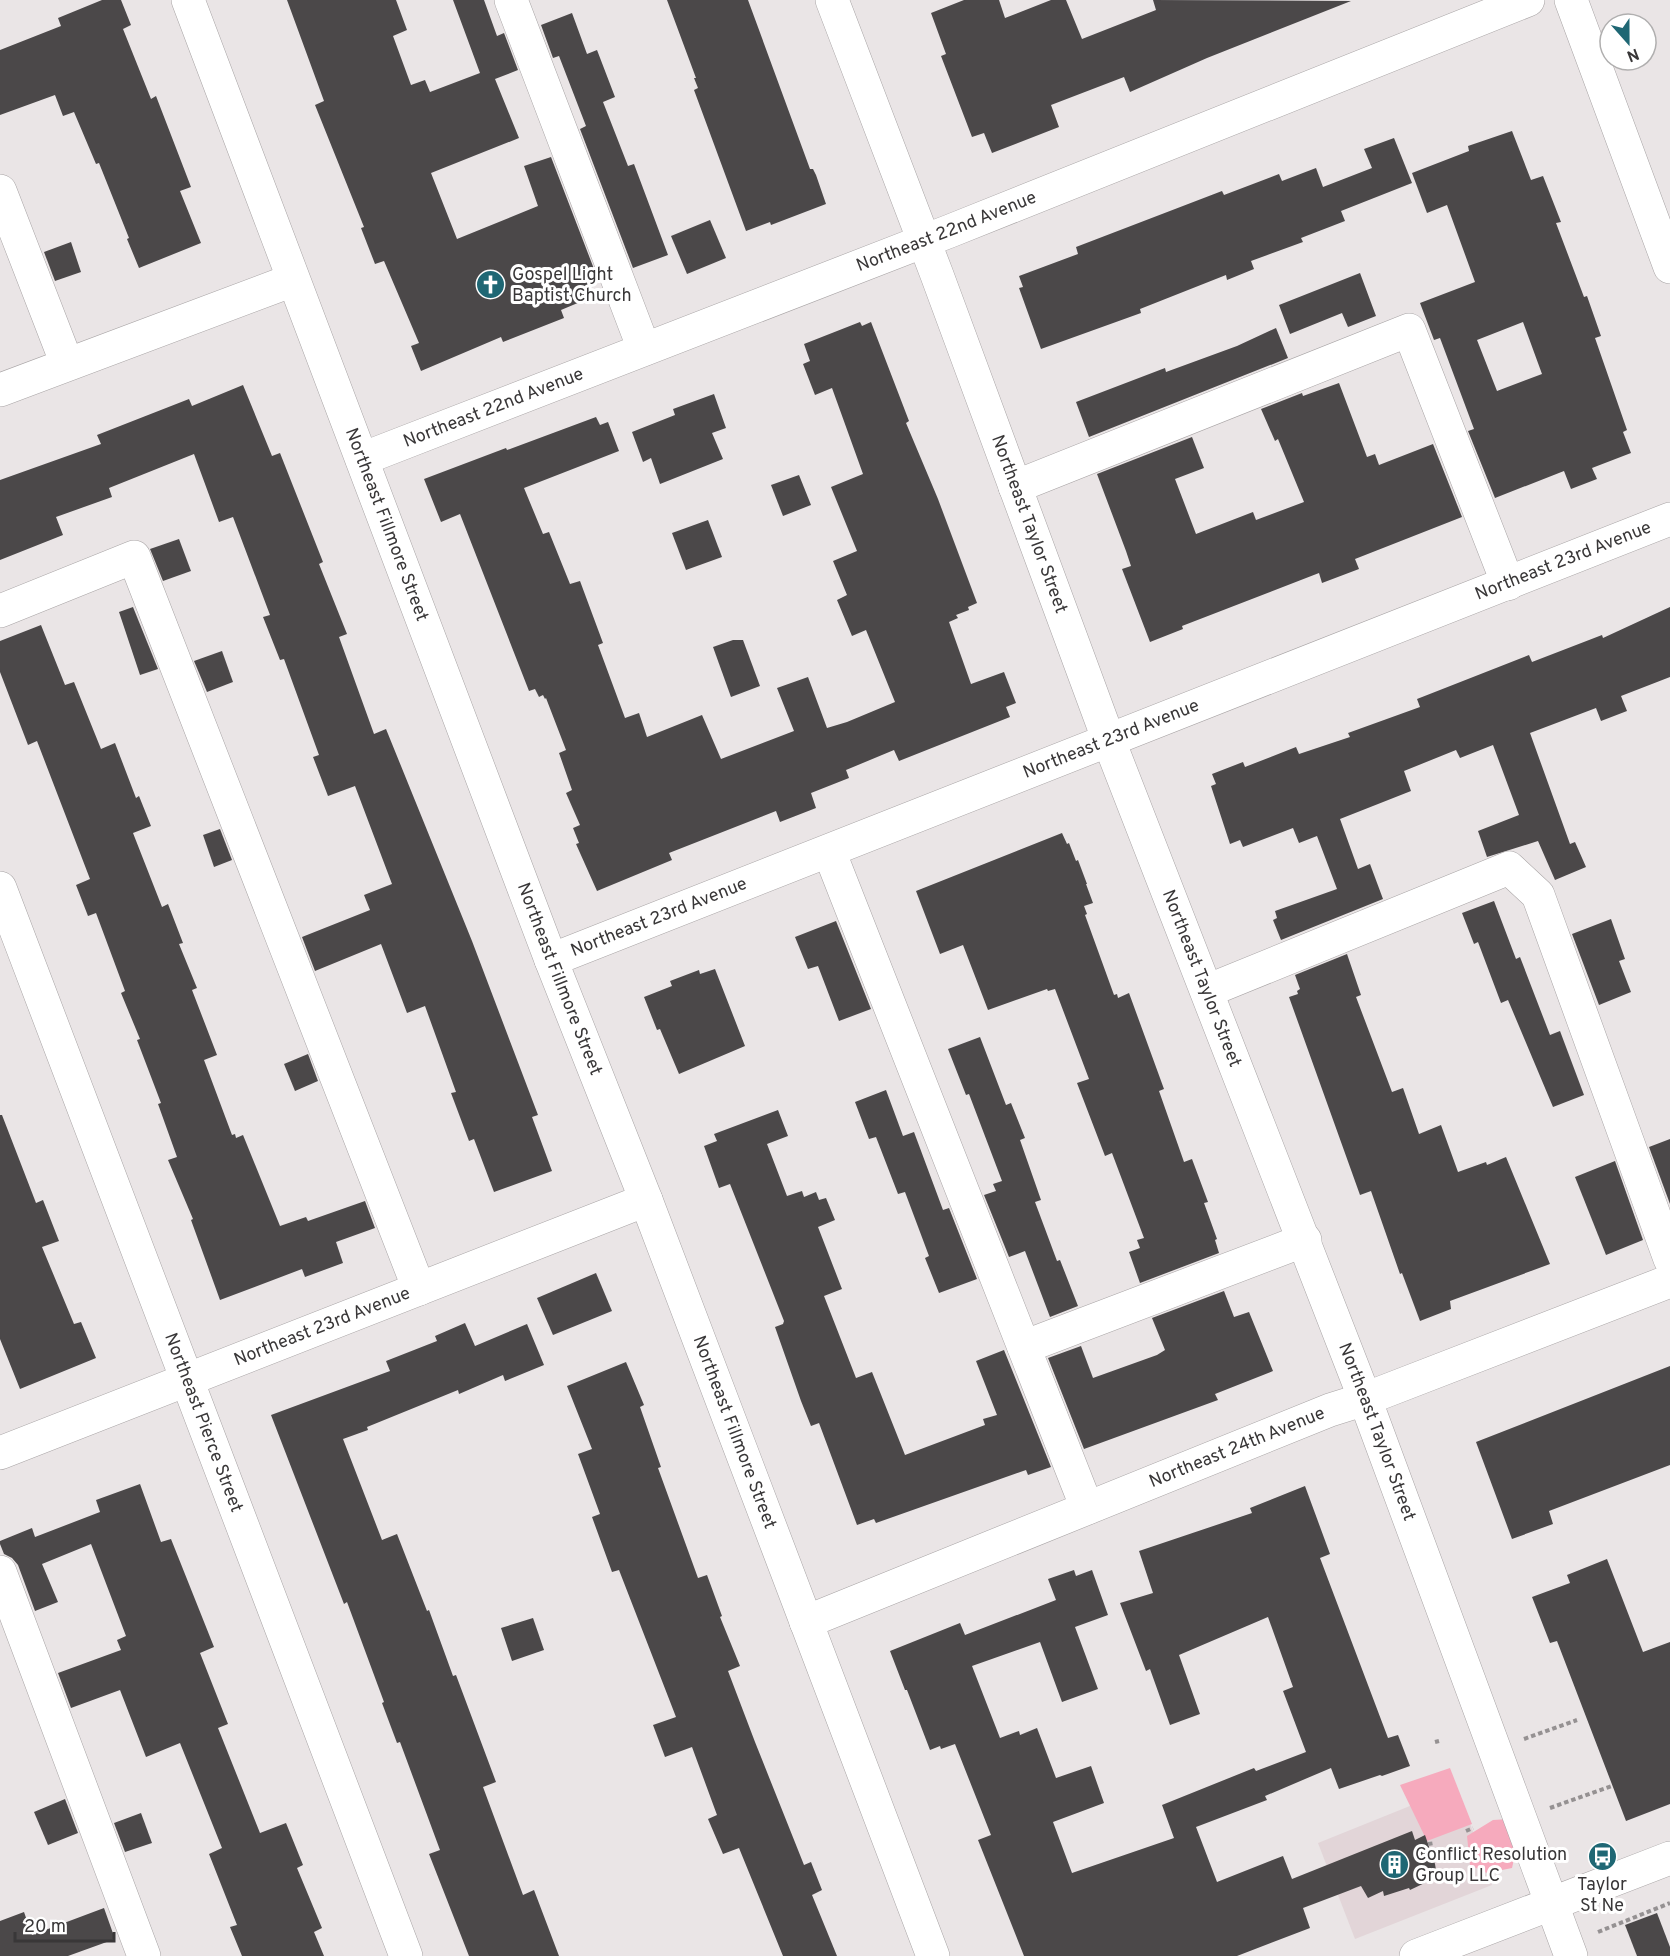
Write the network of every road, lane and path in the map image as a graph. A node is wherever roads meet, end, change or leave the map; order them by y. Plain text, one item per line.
1 (188, 0) edge
2 (512, 0) edge
3 (831, 0) edge
4 (1528, 0) edge
5 (1571, 0) edge
6 (0, 191) edge
7 (924, 240) junction
8 (1670, 267) edge
9 (293, 280) junction
10 (644, 349) junction
11 (66, 364) junction
12 (0, 390) edge
13 (362, 459) junction
14 (1015, 487) junction
15 (1670, 519) edge
16 (1508, 584) junction
17 (0, 611) edge
18 (1109, 741) junction
19 (829, 851) junction
20 (0, 888) edge
21 (551, 960) junction
22 (1207, 991) junction
23 (646, 1200) junction
24 (1305, 1240) junction
25 (1670, 1258) edge
26 (1670, 1281) edge
27 (419, 1289) junction
28 (1024, 1347) junction
29 (187, 1379) junction
30 (1365, 1399) junction
31 (0, 1452) edge
32 (1087, 1508) junction
33 (0, 1572) edge
34 (806, 1622) junction
35 (1577, 1720) dead end
36 (1518, 1741) dead end
37 (1612, 1786) dead end
38 (1544, 1810) dead end
39 (1473, 1828) dead end
40 (1466, 1831) dead end
41 (1435, 1843) dead end
42 (1428, 1844) dead end
43 (1670, 1858) edge
44 (1670, 1903) edge
45 (1552, 1904) junction
46 (1569, 1950) edge
47 (144, 1956) edge
48 (406, 1956) edge
49 (933, 1956) edge
50 (1416, 1956) edge

1 - 9 street, Northeast Fillmore Street
2 - 10 street
3 - 7 street, Northeast Taylor Street
4 - 7 street, Northeast 22nd Avenue
5 - 8 street
6 - 11 street
7 - 10 street, Northeast 22nd Avenue
7 - 14 street, Northeast Taylor Street
9 - 11 street
9 - 13 street, Northeast Fillmore Street
10 - 13 street, Northeast 22nd Avenue
11 - 12 street
13 - 21 street, Northeast Fillmore Street
14 - 16 street
14 - 18 street, Northeast Taylor Street
15 - 16 street, Northeast 23rd Avenue
16 - 18 street, Northeast 23rd Avenue
17 - 27 street
18 - 19 street, Northeast 23rd Avenue
18 - 22 street, Northeast Taylor Street
19 - 21 street, Northeast 23rd Avenue
19 - 28 street
20 - 29 street, Northeast Pierce Street
21 - 23 street, Northeast Fillmore Street
22 - 24 street, Northeast Taylor Street
22 - 25 street
23 - 27 street, Northeast 23rd Avenue
23 - 34 street, Northeast Fillmore Street
24 - 28 street
24 - 30 street, Northeast Taylor Street
26 - 30 street, Northeast 24th Avenue
27 - 29 street, Northeast 23rd Avenue
28 - 32 street
29 - 31 street, Northeast 23rd Avenue
29 - 48 street, Northeast Pierce Street
30 - 32 street, Northeast 24th Avenue
30 - 45 street, Northeast Taylor Street
32 - 34 street, Northeast 24th Avenue
33 - 47 street
34 - 49 street, Northeast Fillmore Street
35 - 36 path
37 - 38 path
39 - 40 path
41 - 42 path
43 - 45 street
44 - 46 path
45 - 46 street, Northeast Taylor Street
45 - 50 street

